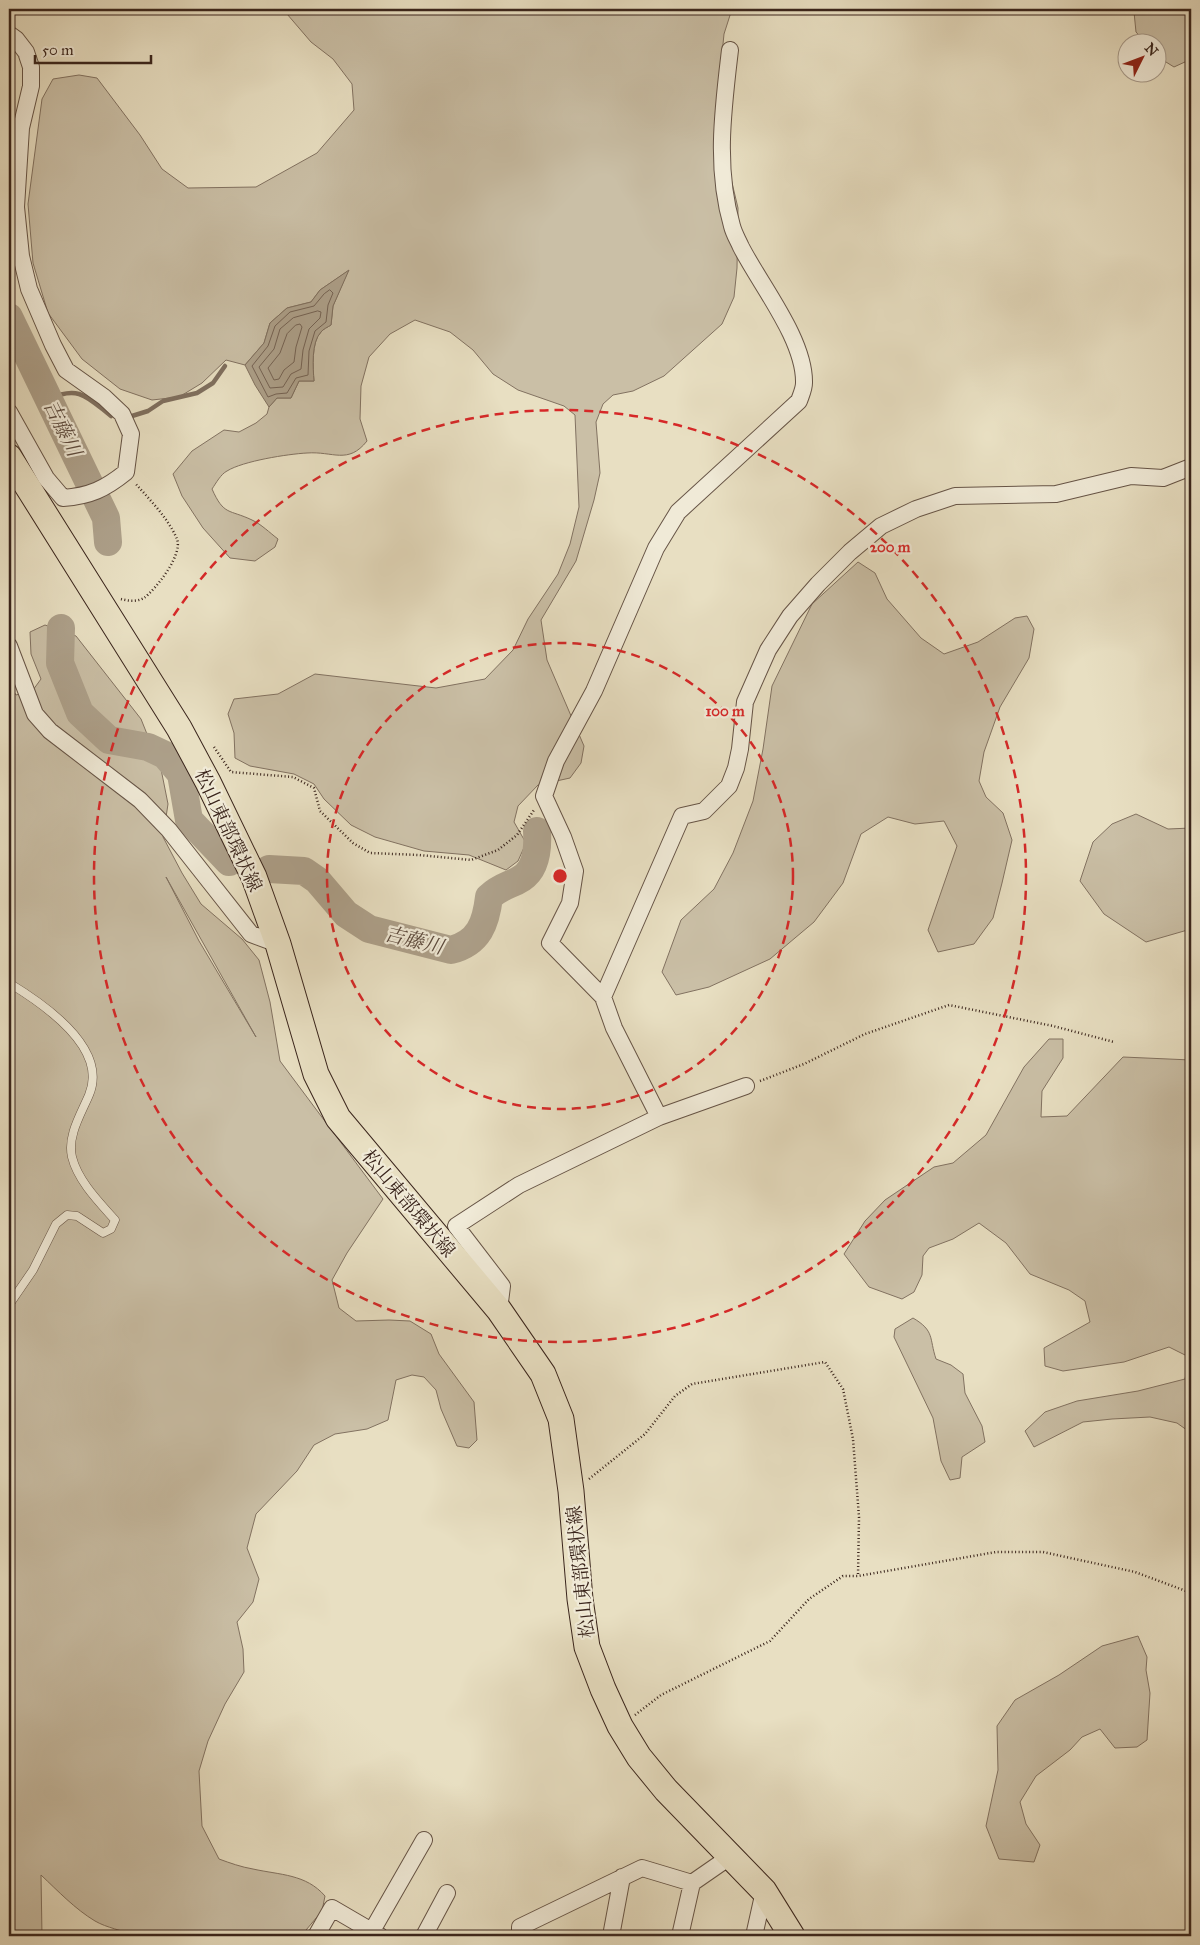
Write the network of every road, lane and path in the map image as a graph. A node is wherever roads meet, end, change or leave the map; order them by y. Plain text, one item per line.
1 (12, 37) edge
2 (730, 50) dead end
3 (9, 412) edge
4 (9, 457) edge
5 (1191, 467) edge
6 (126, 472) junction
7 (128, 601) dead end
8 (9, 646) edge
9 (214, 747) dead end
10 (544, 796) junction
11 (278, 944) junction
12 (9, 983) edge
13 (603, 997) junction
14 (1114, 1042) dead end
15 (746, 1086) joint
16 (660, 1117) junction
17 (9, 1305) edge
18 (499, 1310) junction
19 (571, 1491) junction
20 (858, 1576) junction
21 (1191, 1590) edge
22 (620, 1726) junction
23 (424, 1840) dead end
24 (731, 1856) junction
25 (622, 1877) junction
26 (692, 1883) junction
27 (764, 1891) junction
28 (447, 1893) dead end
29 (374, 1935) edge
30 (316, 1936) edge
31 (424, 1936) edge
32 (520, 1936) edge
33 (611, 1936) edge
34 (680, 1936) edge
35 (754, 1936) edge
36 (792, 1936) edge

1 - 6 street
2 - 10 street
3 - 6 street
4 - 11 main road, 松山東部環状線
5 - 13 street
6 - 7 path
8 - 11 street
9 - 10 path
10 - 13 street
11 - 18 main road, 松山東部環状線
12 - 17 lane
13 - 16 street
14 - 15 path
15 - 16 street
16 - 18 street
18 - 19 main road, 松山東部環状線
19 - 20 path
19 - 22 main road, 松山東部環状線
20 - 21 path
20 - 22 path
22 - 24 main road, 松山東部環状線
23 - 29 street
24 - 26 street
24 - 27 main road, 松山東部環状線
25 - 26 street
25 - 32 street
25 - 33 street
26 - 34 street
27 - 35 street
27 - 36 main road, 松山東部環状線
28 - 31 street
29 - 30 street

